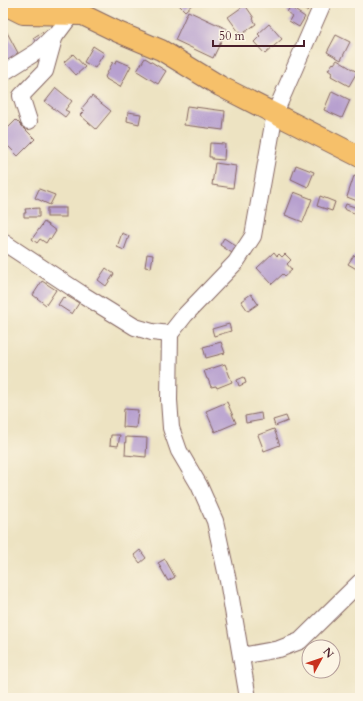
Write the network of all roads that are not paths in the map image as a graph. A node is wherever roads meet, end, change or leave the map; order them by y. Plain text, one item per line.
1 (323, 3) edge
2 (3, 4) edge
3 (74, 9) edge
4 (56, 35) junction
5 (3, 73) edge
6 (274, 113) junction
7 (29, 121) dead end
8 (360, 157) edge
9 (3, 242) edge
10 (170, 334) junction
11 (360, 582) edge
12 (241, 656) junction
13 (248, 698) edge

1 - 6 street
2 - 3 main road
3 - 4 street
3 - 6 main road
4 - 5 street
4 - 7 street
6 - 8 main road
6 - 10 street
9 - 10 street
10 - 12 street
11 - 12 street
12 - 13 street

